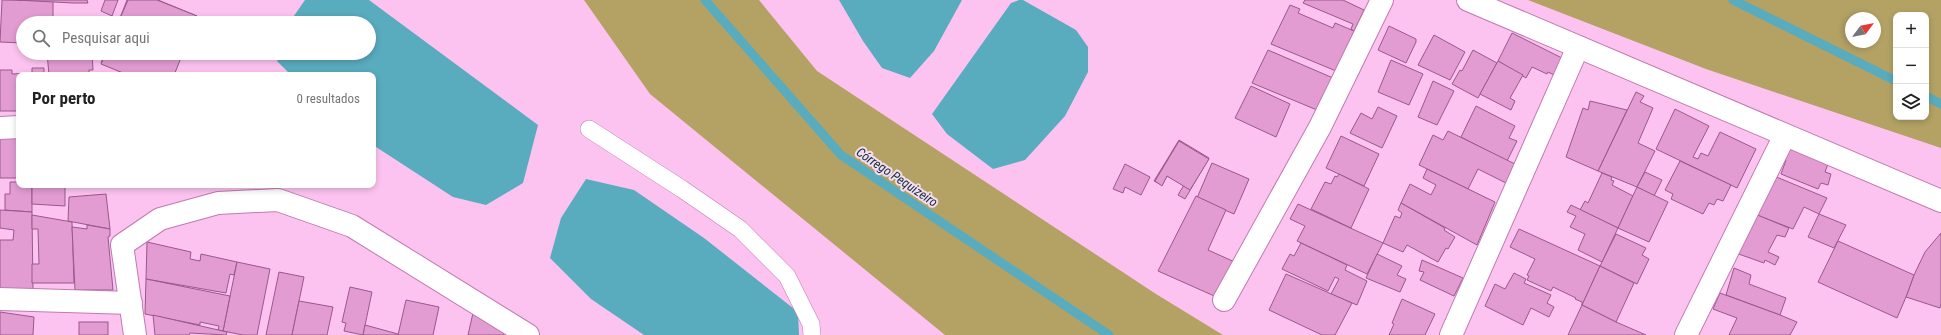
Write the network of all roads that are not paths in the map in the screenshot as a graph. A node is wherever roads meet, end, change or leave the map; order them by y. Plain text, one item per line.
1 (1382, 0) edge
2 (1468, 0) edge
3 (1578, 47) junction
4 (16, 127) edge
5 (0, 128) edge
6 (589, 129) dead end
7 (1785, 135) junction
8 (1941, 201) edge
9 (0, 300) edge
10 (1224, 300) dead end
11 (131, 304) junction
12 (135, 335) edge
13 (528, 335) edge
14 (812, 335) edge
15 (1451, 335) edge
16 (1686, 335) edge

1 - 10 street
2 - 3 street
3 - 7 street
3 - 15 street
4 - 5 street
6 - 14 lane
7 - 8 street
7 - 16 street
9 - 11 street
11 - 12 street
11 - 13 street

